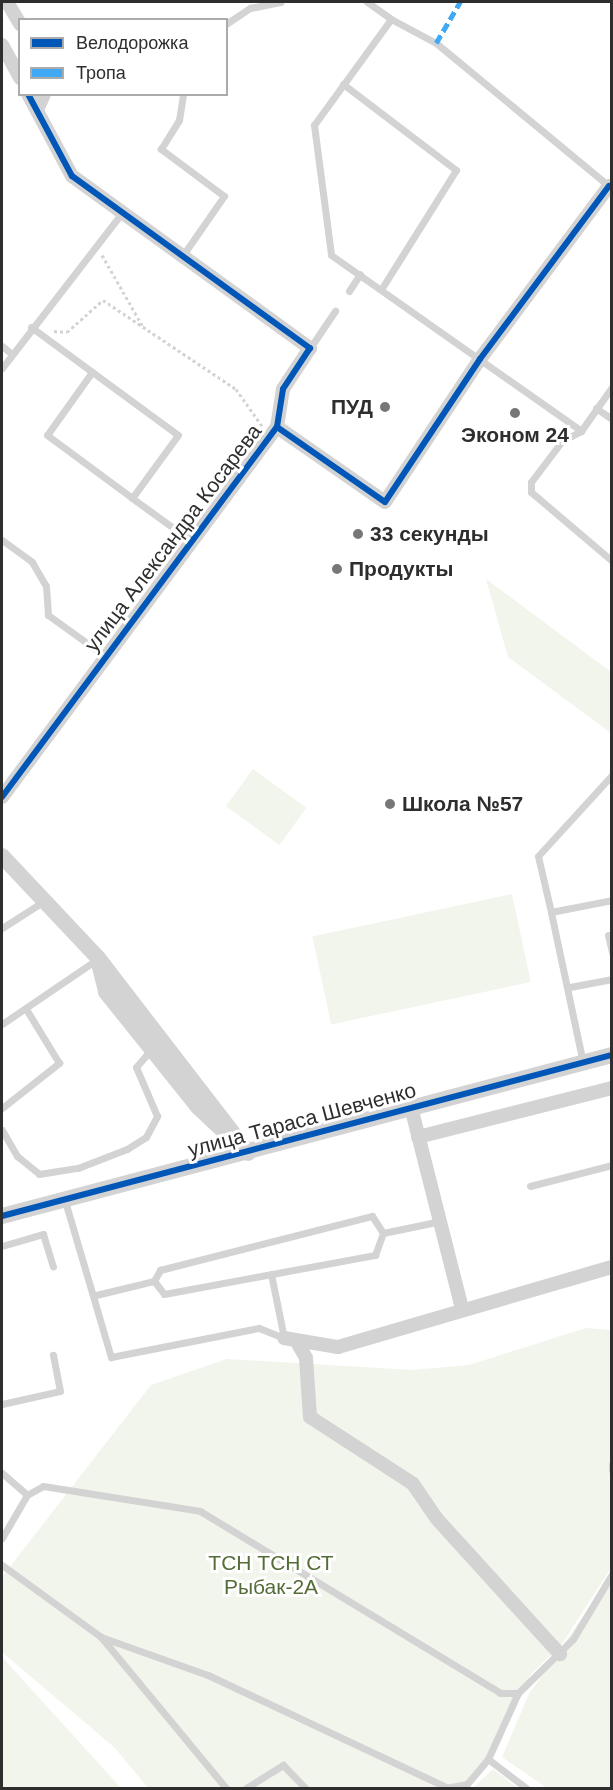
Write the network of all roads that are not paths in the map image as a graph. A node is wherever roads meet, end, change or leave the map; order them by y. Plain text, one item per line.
1 (7, 2) edge
2 (280, 2) edge
3 (367, 2) edge
4 (391, 19) junction
5 (18, 21) edge
6 (228, 23) edge
7 (2, 45) edge
8 (18, 74) edge
9 (343, 84) junction
10 (29, 96) edge
11 (43, 96) edge
12 (183, 96) edge
13 (37, 110) junction
14 (609, 186) joint
15 (122, 213) junction
16 (183, 255) junction
17 (360, 274) junction
18 (382, 288) junction
19 (349, 291) dead end
20 (335, 311) dead end
21 (31, 327) junction
22 (2, 346) edge
23 (310, 348) junction
24 (12, 354) junction
25 (480, 359) junction
26 (2, 368) edge
27 (93, 372) junction
28 (612, 387) edge
29 (596, 408) junction
30 (612, 420) edge
31 (270, 428) junction
32 (581, 431) junction
33 (132, 498) junction
34 (2, 540) edge
35 (190, 540) junction
36 (612, 561) edge
37 (105, 656) junction
38 (612, 775) edge
39 (2, 797) edge
40 (2, 856) edge
41 (612, 900) edge
42 (44, 901) junction
43 (551, 912) junction
44 (2, 928) edge
45 (608, 935) dead end
46 (612, 953) edge
47 (98, 958) junction
48 (612, 979) edge
49 (570, 987) junction
50 (26, 1009) junction
51 (2, 1024) edge
52 (151, 1050) junction
53 (612, 1055) edge
54 (583, 1063) junction
55 (612, 1088) edge
56 (411, 1107) junction
57 (2, 1108) edge
58 (2, 1130) edge
59 (418, 1137) junction
60 (248, 1153) junction
61 (612, 1165) edge
62 (530, 1186) dead end
63 (65, 1201) junction
64 (2, 1216) edge
65 (442, 1221) junction
66 (383, 1233) junction
67 (2, 1246) edge
68 (53, 1267) dead end
69 (612, 1267) edge
70 (271, 1274) junction
71 (154, 1281) junction
72 (96, 1295) junction
73 (462, 1309) junction
74 (284, 1338) junction
75 (298, 1344) junction
76 (52, 1355) dead end
77 (2, 1404) edge
78 (612, 1464) edge
79 (612, 1470) edge
80 (2, 1473) edge
81 (27, 1494) junction
82 (2, 1538) edge
83 (2, 1565) edge
84 (612, 1574) edge
85 (101, 1637) junction
86 (560, 1654) junction
87 (518, 1693) junction
88 (488, 1759) junction
89 (226, 1788) edge
90 (246, 1788) edge
91 (305, 1788) edge
92 (446, 1788) edge
93 (526, 1788) edge

1 - 5 street
2 - 6 lane
3 - 4 lane
4 - 9 lane
4 - 14 lane
7 - 8 street
9 - 17 lane
9 - 18 lane
10 - 13 street
11 - 13 street
12 - 16 lane
13 - 15 street
14 - 25 street, улица Александра Косарева
15 - 16 street
15 - 21 lane
16 - 23 street
17 - 18 lane
17 - 19 lane
18 - 25 lane
20 - 23 lane
21 - 24 lane
21 - 27 lane
22 - 24 lane
23 - 31 street
24 - 26 lane
25 - 31 street, улица Александра Косарева
25 - 32 lane
27 - 33 lane
27 - 33 lane
28 - 29 lane
29 - 30 lane
29 - 32 lane
31 - 35 street, улица Александра Косарева
32 - 36 lane
33 - 35 lane
34 - 37 lane
35 - 37 street, улица Александра Косарева
37 - 39 street, улица Александра Косарева
38 - 43 lane
40 - 42 street, улица Тараса Шевченко
41 - 43 lane
42 - 44 lane
42 - 47 street, улица Тараса Шевченко
43 - 49 lane
45 - 46 lane
47 - 50 lane
47 - 52 street
47 - 60 street, улица Тараса Шевченко
48 - 49 lane
49 - 54 lane
50 - 51 lane
50 - 57 lane
52 - 58 lane
52 - 60 street
53 - 54 street, улица Тараса Шевченко
54 - 56 street, улица Тараса Шевченко
55 - 59 street
56 - 59 street
56 - 60 street, улица Тараса Шевченко
59 - 65 street
60 - 63 street, улица Тараса Шевченко
61 - 62 lane
63 - 64 street, улица Тараса Шевченко
63 - 72 lane
65 - 66 lane
65 - 73 street
66 - 70 lane
66 - 71 lane
67 - 68 lane
69 - 73 street
70 - 71 lane
70 - 74 lane
71 - 72 lane
72 - 74 lane
73 - 75 street
74 - 75 street
75 - 86 street
76 - 77 lane
78 - 79 lane
80 - 81 lane
81 - 82 lane
81 - 87 lane
83 - 85 lane
84 - 86 lane
85 - 89 lane
85 - 92 lane
86 - 87 lane
87 - 88 lane
88 - 92 lane
88 - 93 lane
90 - 91 lane

